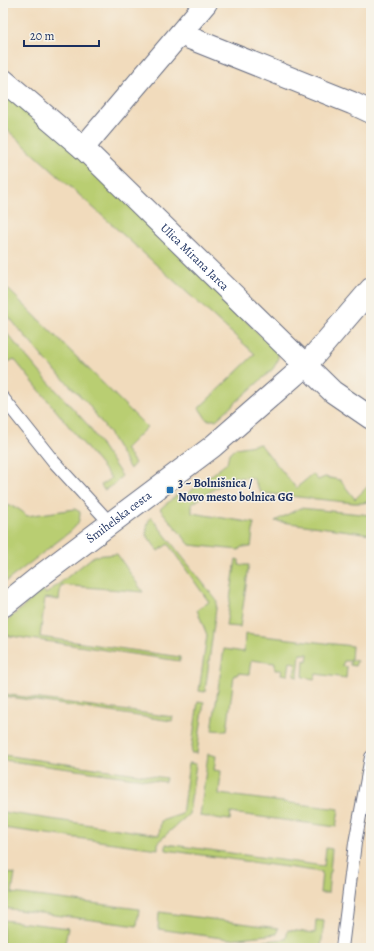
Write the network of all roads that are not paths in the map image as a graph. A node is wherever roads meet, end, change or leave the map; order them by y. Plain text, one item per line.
1 (206, 3) edge
2 (180, 34) junction
3 (3, 80) edge
4 (371, 112) edge
5 (83, 148) junction
6 (371, 289) edge
7 (306, 366) junction
8 (3, 398) edge
9 (371, 418) edge
10 (110, 523) junction
11 (3, 606) edge
12 (371, 757) edge
13 (342, 948) edge

1 - 2 street
2 - 4 street
2 - 5 street
3 - 5 street, Ulica Mirana Jarca
5 - 7 street, Ulica Mirana Jarca
6 - 7 street, Šmihelska cesta
7 - 9 street
7 - 10 street, Šmihelska cesta
8 - 10 lane
10 - 11 street, Šmihelska cesta
12 - 13 lane

